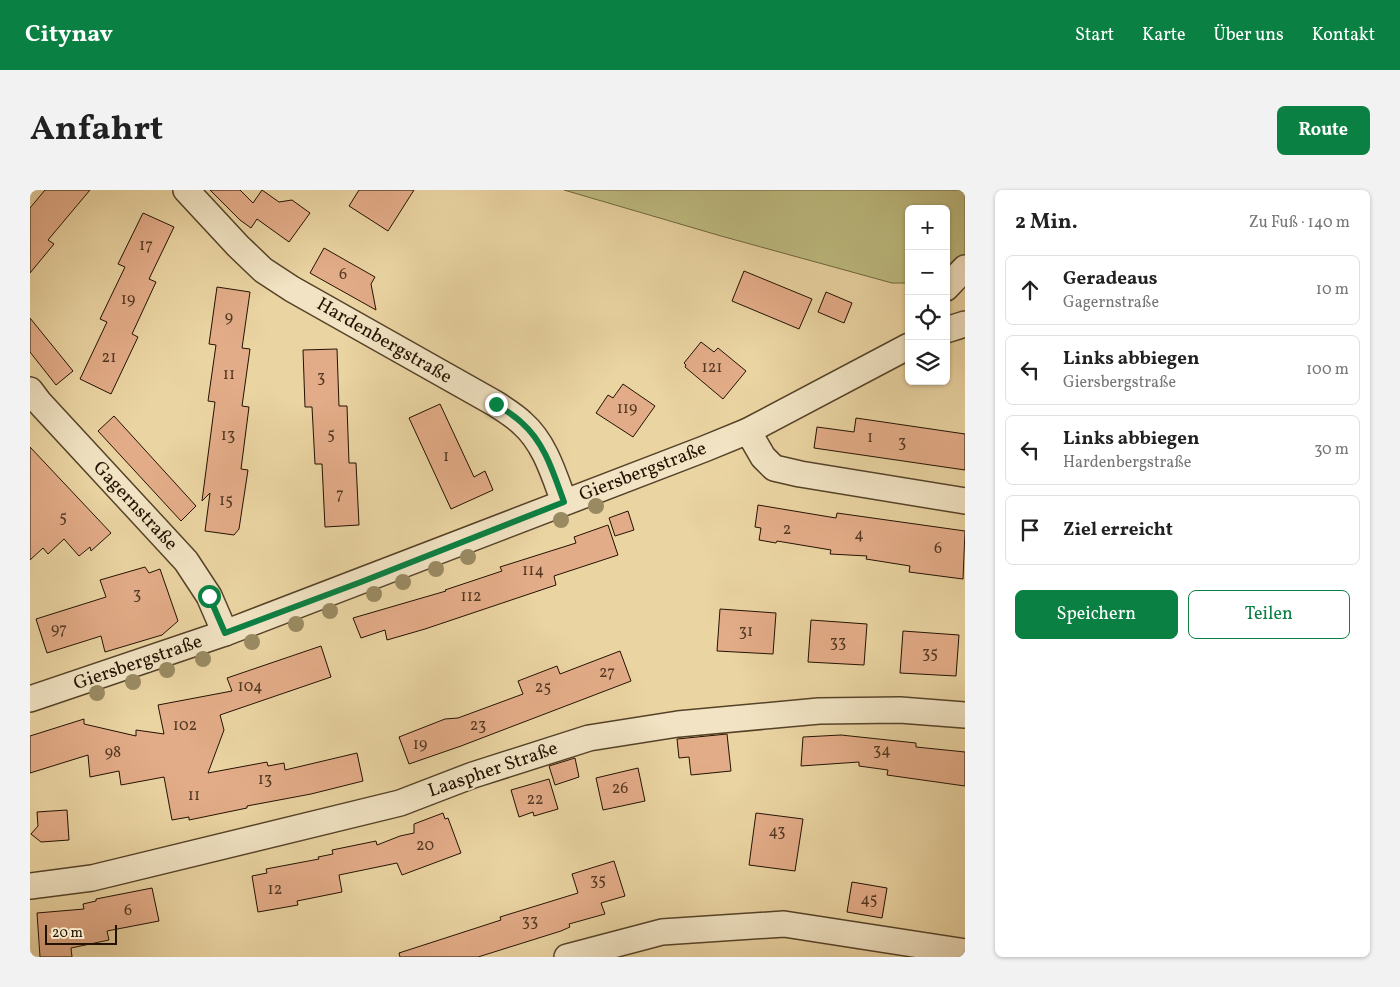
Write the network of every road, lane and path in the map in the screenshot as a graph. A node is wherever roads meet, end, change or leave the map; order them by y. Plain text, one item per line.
1 (186, 190) edge
2 (965, 268) edge
3 (950, 284) edge
4 (965, 324) edge
5 (950, 329) edge
6 (905, 348) edge
7 (30, 390) edge
8 (748, 430) junction
9 (965, 501) edge
10 (564, 502) junction
11 (225, 633) junction
12 (30, 699) edge
13 (965, 715) edge
14 (30, 886) edge
15 (965, 952) edge
16 (567, 957) edge

1 - 10 street, Hardenbergstraße
2 - 3 street
4 - 5 street
6 - 8 street, Giersbergstraße
7 - 11 street, Gagernstraße
8 - 9 street
8 - 10 street, Giersbergstraße
10 - 11 street, Giersbergstraße
11 - 12 street, Giersbergstraße
13 - 14 street, Laaspher Straße
15 - 16 street

